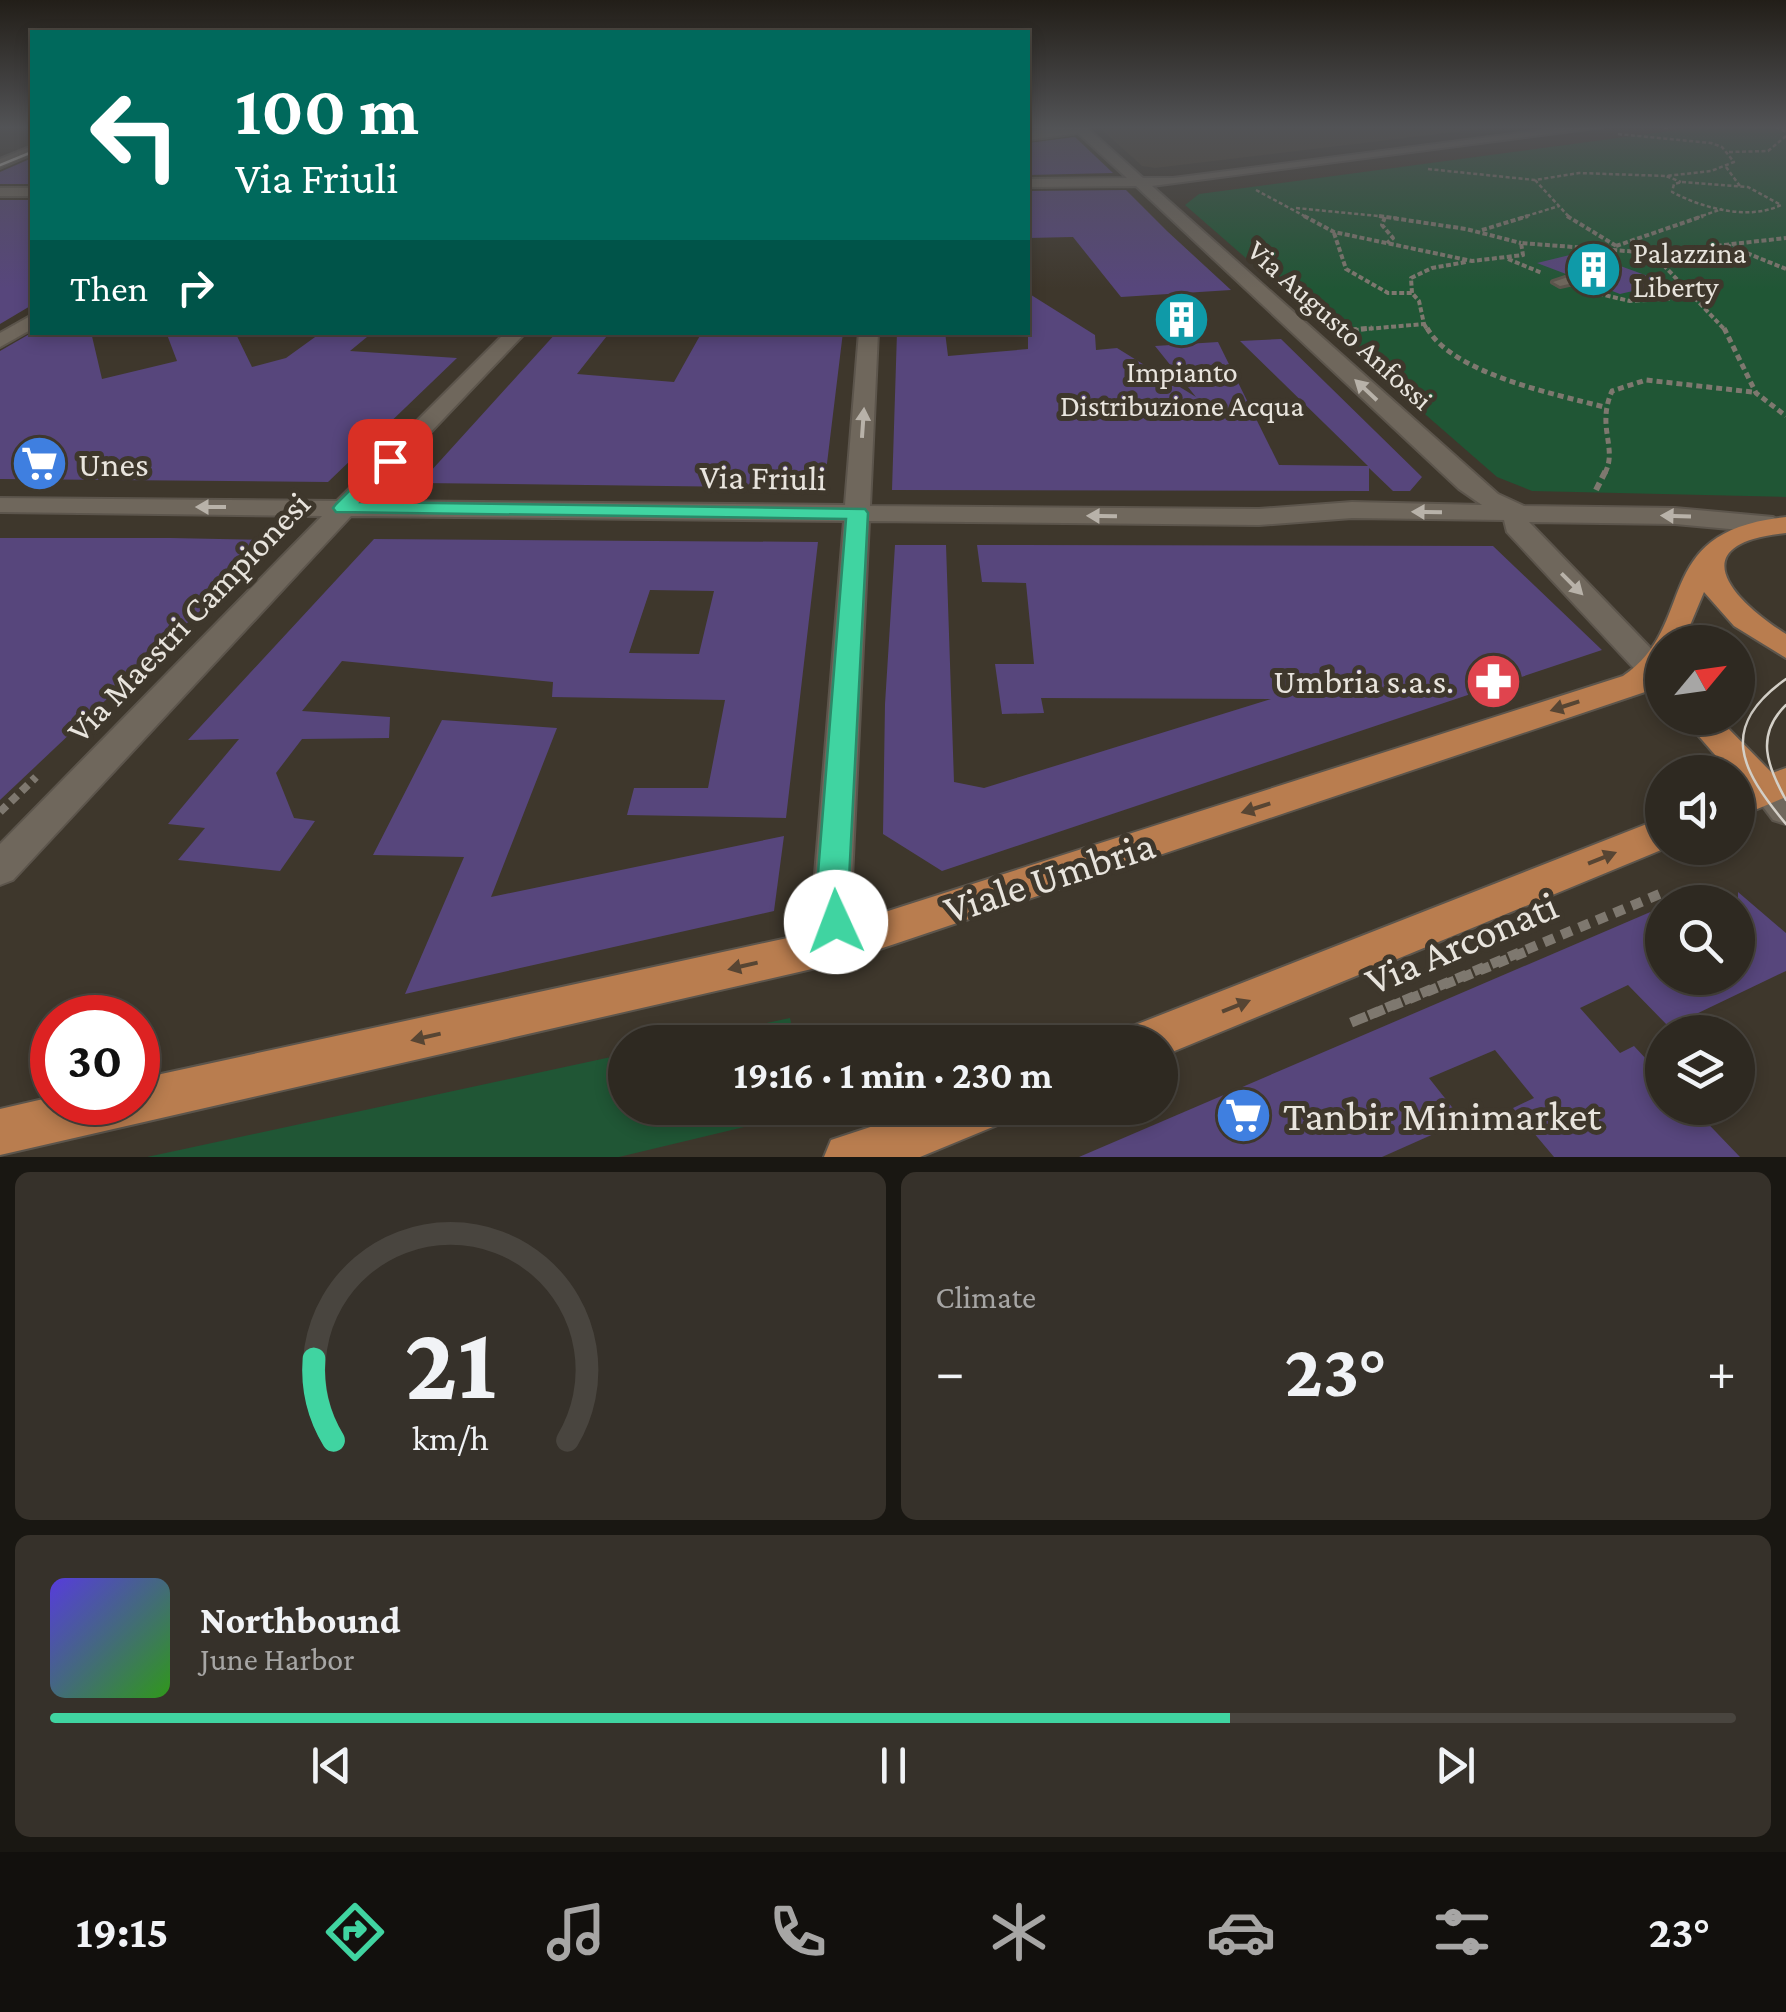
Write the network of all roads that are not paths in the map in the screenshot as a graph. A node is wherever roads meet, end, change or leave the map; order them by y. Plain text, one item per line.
1 (1181, 181) edge
2 (1030, 183) edge
3 (1140, 183) junction
4 (0, 192) edge
5 (30, 192) edge
6 (1576, 278) dead end
7 (1560, 282) dead end
8 (30, 322) edge
9 (514, 335) edge
10 (869, 335) edge
11 (0, 341) edge
12 (1, 506) edge
13 (344, 508) junction
14 (857, 513) junction
15 (1524, 513) junction
16 (1780, 525) edge
17 (1717, 548) junction
18 (1676, 625) edge
19 (1645, 645) edge
20 (1786, 648) edge
21 (1645, 675) edge
22 (1714, 735) edge
23 (1769, 796) edge
24 (1645, 840) edge
25 (0, 869) edge
26 (838, 945) junction
27 (1178, 1029) edge
28 (160, 1097) edge
29 (32, 1125) edge
30 (943, 1125) edge
31 (0, 1132) edge
32 (873, 1154) edge

1 - 3 street
2 - 3 street
15 -> 3 street, Via Augusto Anfossi
4 - 5 street
6 - 7 street
8 - 11 street
9 - 13 street, Via Maestri Campionesi
14 -> 10 street
13 -> 12 street, Via Friuli
13 - 14 street, Via Friuli
13 - 25 street, Via Maestri Campionesi
15 -> 14 street, Via Friuli
14 - 26 street
16 -> 15 street, Via Friuli
15 -> 19 street
16 - 17 main road
17 - 18 main road
17 - 20 main road
21 -> 26 main road, Viale Umbria
22 - 23 main road
27 -> 24 main road
26 -> 28 main road, Viale Umbria
29 - 31 main road, Viale Umbria
30 - 32 main road

